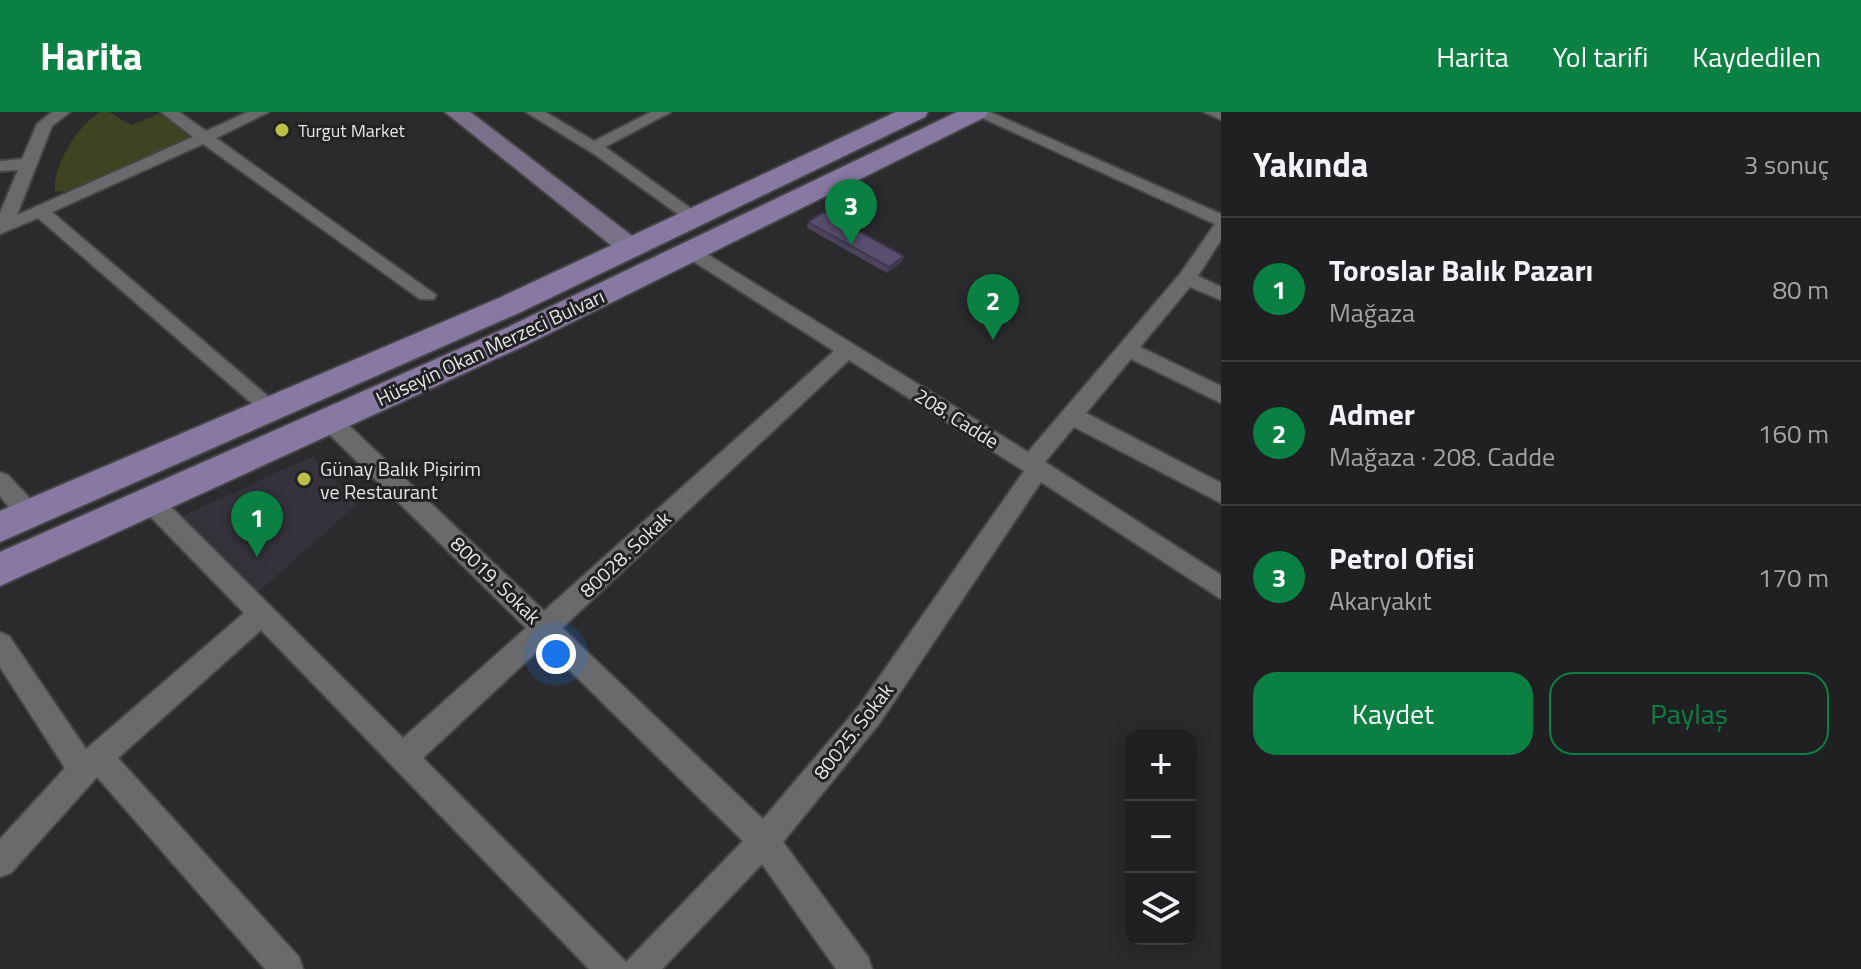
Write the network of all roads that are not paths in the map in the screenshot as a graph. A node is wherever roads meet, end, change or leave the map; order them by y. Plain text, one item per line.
1 (62, 112) edge
2 (169, 112) edge
3 (261, 112) edge
4 (456, 112) edge
5 (534, 112) edge
6 (663, 112) edge
7 (916, 112) edge
8 (976, 112) edge
9 (1212, 112) edge
10 (1221, 115) edge
11 (203, 136) junction
12 (594, 147) junction
13 (27, 164) junction
14 (0, 166) edge
15 (8, 201) edge
16 (39, 210) junction
17 (695, 218) junction
18 (1221, 220) edge
19 (1221, 227) edge
20 (2, 228) edge
21 (631, 248) junction
22 (691, 252) junction
23 (1187, 278) junction
24 (1221, 294) edge
25 (427, 295) dead end
26 (848, 349) junction
27 (1128, 349) junction
28 (1221, 395) edge
29 (272, 409) junction
30 (1072, 416) junction
31 (330, 421) junction
32 (1035, 467) junction
33 (0, 481) edge
34 (1221, 494) edge
35 (151, 502) junction
36 (31, 515) junction
37 (0, 527) edge
38 (0, 570) edge
39 (1221, 588) edge
40 (259, 615) junction
41 (545, 627) junction
42 (0, 644) edge
43 (402, 758) junction
44 (90, 764) junction
45 (764, 841) junction
46 (0, 862) edge
47 (287, 969) edge
48 (612, 969) edge
49 (639, 969) edge
50 (856, 969) edge

1 - 13 street
2 - 11 street
3 - 11 street
4 - 21 street
5 - 12 street
6 - 12 street
7 - 17 main road, Hüseyin Okan Merzeci Bulvarı
8 - 18 street
8 - 22 main road, Hüseyin Okan Merzeci Bulvarı
9 - 10 street
11 - 16 street
11 - 25 street
12 - 17 street
13 - 14 street
13 - 15 street
15 - 20 street
16 - 20 street
16 - 29 street
17 - 21 main road, Hüseyin Okan Merzeci Bulvarı
19 - 23 street, 80025. Sokak
21 - 29 main road, Hüseyin Okan Merzeci Bulvarı
22 - 26 street, 208. Cadde
22 - 31 main road, Hüseyin Okan Merzeci Bulvarı
23 - 24 street
23 - 27 street, 80025. Sokak
26 - 32 street, 208. Cadde
26 - 41 street, 80028. Sokak
27 - 28 street
27 - 30 street, 80025. Sokak
29 - 36 main road, Hüseyin Okan Merzeci Bulvarı
30 - 32 street, 80025. Sokak
30 - 34 street
31 - 35 main road, Hüseyin Okan Merzeci Bulvarı
31 - 41 street, 80019. Sokak
32 - 39 street, 208. Cadde
32 - 45 street, 80025. Sokak
33 - 36 street
35 - 38 main road, Hüseyin Okan Merzeci Bulvarı
35 - 40 street
36 - 37 main road, Hüseyin Okan Merzeci Bulvarı
40 - 43 street
40 - 44 street
41 - 43 street, 80028. Sokak
41 - 45 street, 80019. Sokak
42 - 44 street
43 - 48 street
44 - 46 street
44 - 47 street
45 - 49 street, 80025. Sokak
45 - 50 street, 80019. Sokak

